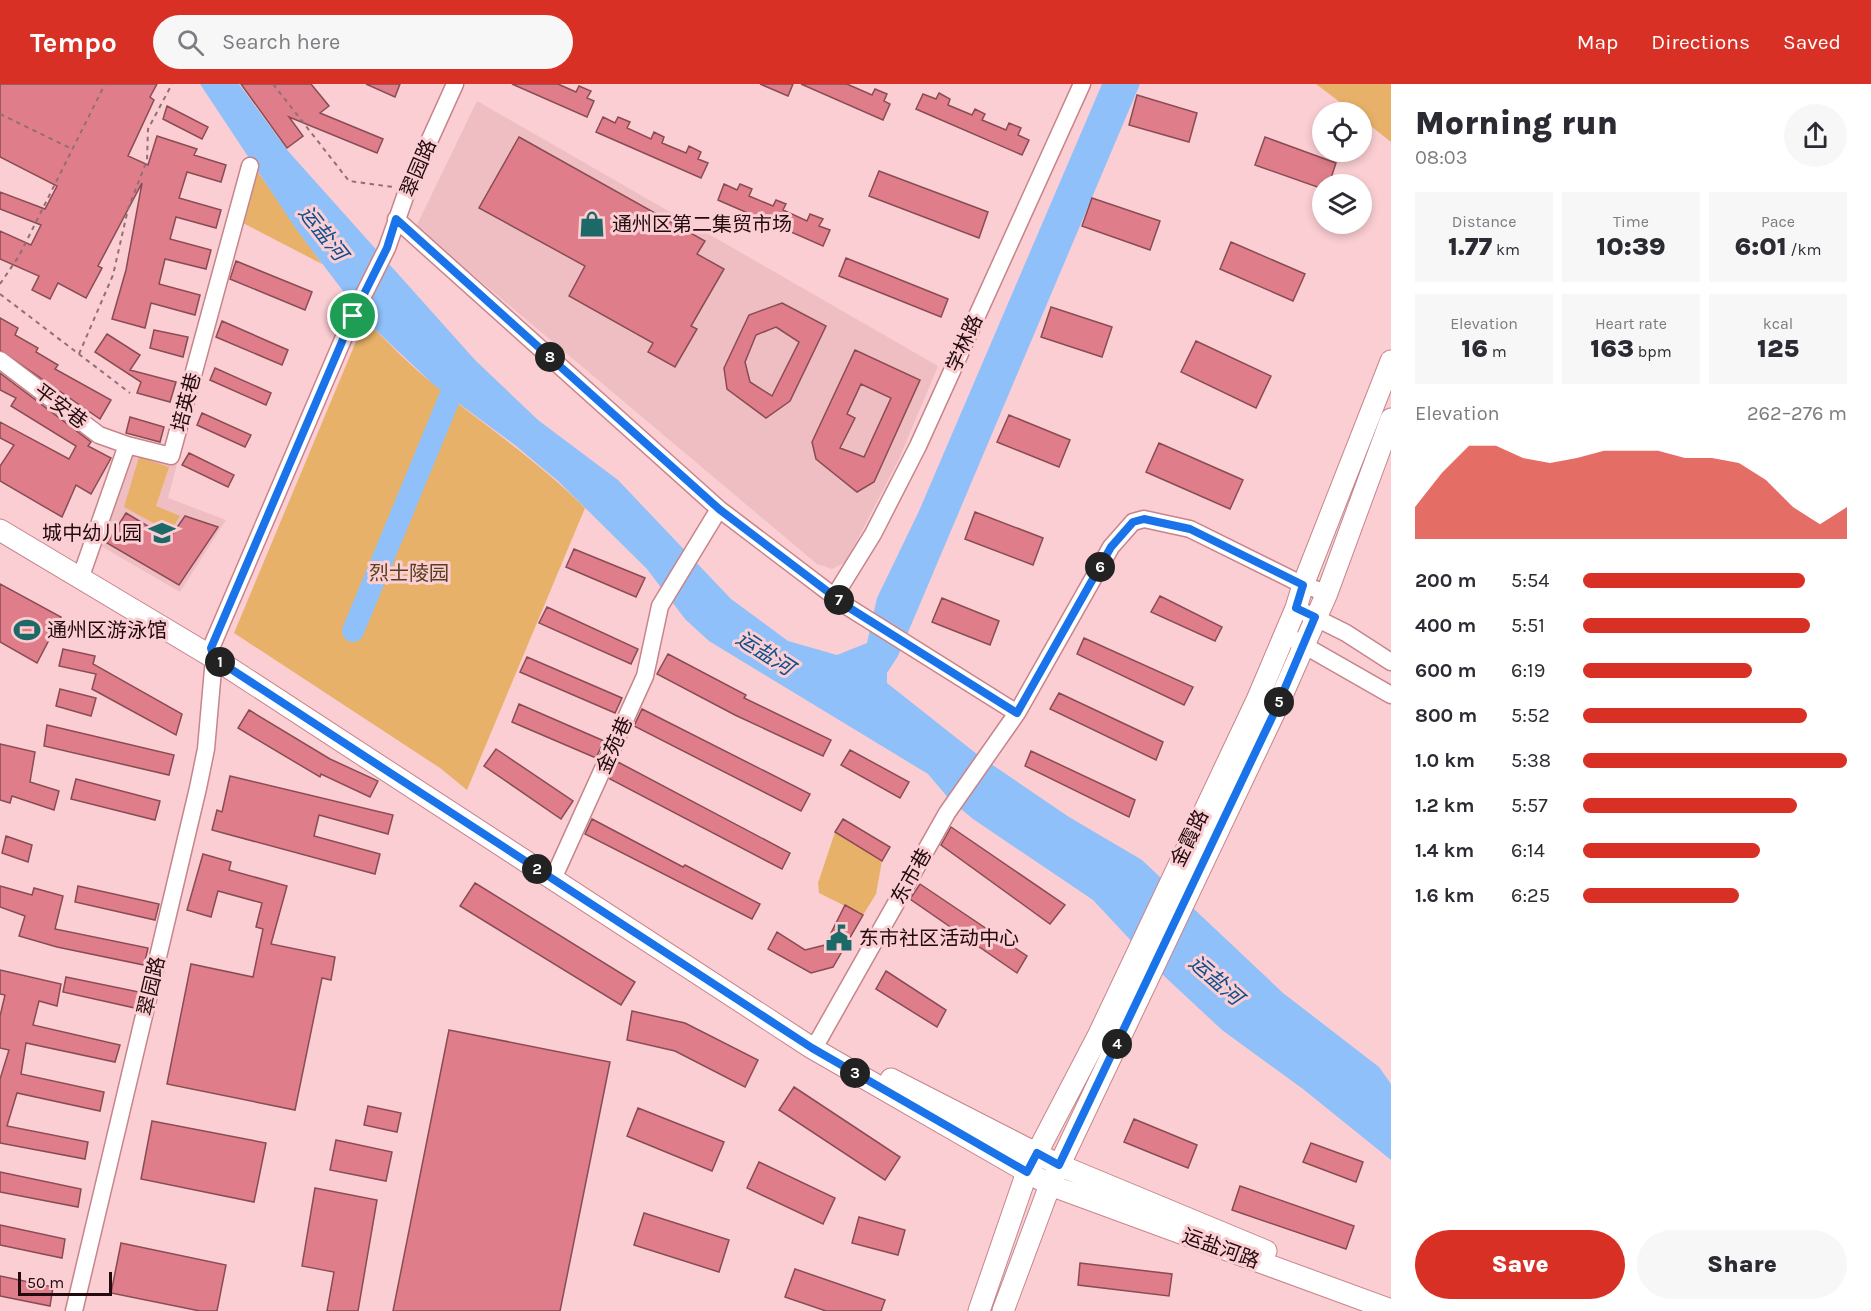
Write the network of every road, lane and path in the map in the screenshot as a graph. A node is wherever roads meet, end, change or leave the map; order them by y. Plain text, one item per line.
1 (105, 84) edge
2 (172, 84) edge
3 (273, 84) edge
4 (455, 84) edge
5 (1082, 84) edge
6 (0, 114) edge
7 (72, 149) junction
8 (250, 166) dead end
9 (408, 188) junction
10 (396, 219) junction
11 (0, 284) edge
12 (0, 294) edge
13 (79, 354) junction
14 (0, 360) edge
15 (1391, 361) edge
16 (130, 393) dead end
17 (1391, 419) edge
18 (127, 445) junction
19 (719, 509) junction
20 (0, 517) edge
21 (0, 530) edge
22 (82, 574) junction
23 (1303, 585) junction
24 (1327, 593) junction
25 (841, 602) junction
26 (1305, 612) junction
27 (1284, 635) junction
28 (1304, 644) junction
29 (213, 653) junction
30 (1391, 662) edge
31 (1391, 695) edge
32 (1017, 713) junction
33 (555, 874) junction
34 (818, 1041) junction
35 (1037, 1153) junction
36 (1059, 1165) junction
37 (1027, 1172) junction
38 (1050, 1185) junction
39 (1391, 1295) edge
40 (1391, 1310) edge
41 (74, 1311) edge
42 (979, 1311) edge
43 (1003, 1311) edge

1 - 7 path
2 - 13 path
3 - 9 path
4 - 9 street, 翠园路
5 - 25 street, 学林路
6 - 7 path
7 - 11 path
8 - 18 street, 培英巷
9 - 10 street, 翠园路
10 - 19 street
10 - 29 street, 翠园路
12 - 13 path
13 - 16 path
14 - 18 street, 平安巷
15 - 23 main road, 金霞路
17 - 24 main road, 金霞路
18 - 22 street
19 - 25 street
19 - 33 street, 金苑巷
20 - 22 main road
21 - 22 main road
22 - 29 main road
23 - 24 street
23 - 26 main road, 金霞路
23 - 32 street, 东市巷
24 - 26 main road, 金霞路
25 - 32 street
26 - 27 main road, 金霞路
26 - 28 main road, 金霞路
26 - 30 street
27 - 28 street
27 - 35 main road, 金霞路
28 - 31 street
28 - 36 main road, 金霞路
29 - 33 main road
29 - 41 street, 翠园路
32 - 34 street, 东市巷
33 - 34 main road, 运盐河路
33 - 37 main road, 运盐河路
34 - 35 main road, 运盐河路
35 - 36 main road, 运盐河路
35 - 37 main road, 金霞路
36 - 38 main road, 金霞路
36 - 39 main road, 运盐河路
37 - 38 main road, 运盐河路
37 - 42 main road, 金霞路
38 - 40 main road, 运盐河路
38 - 43 main road, 金霞路

